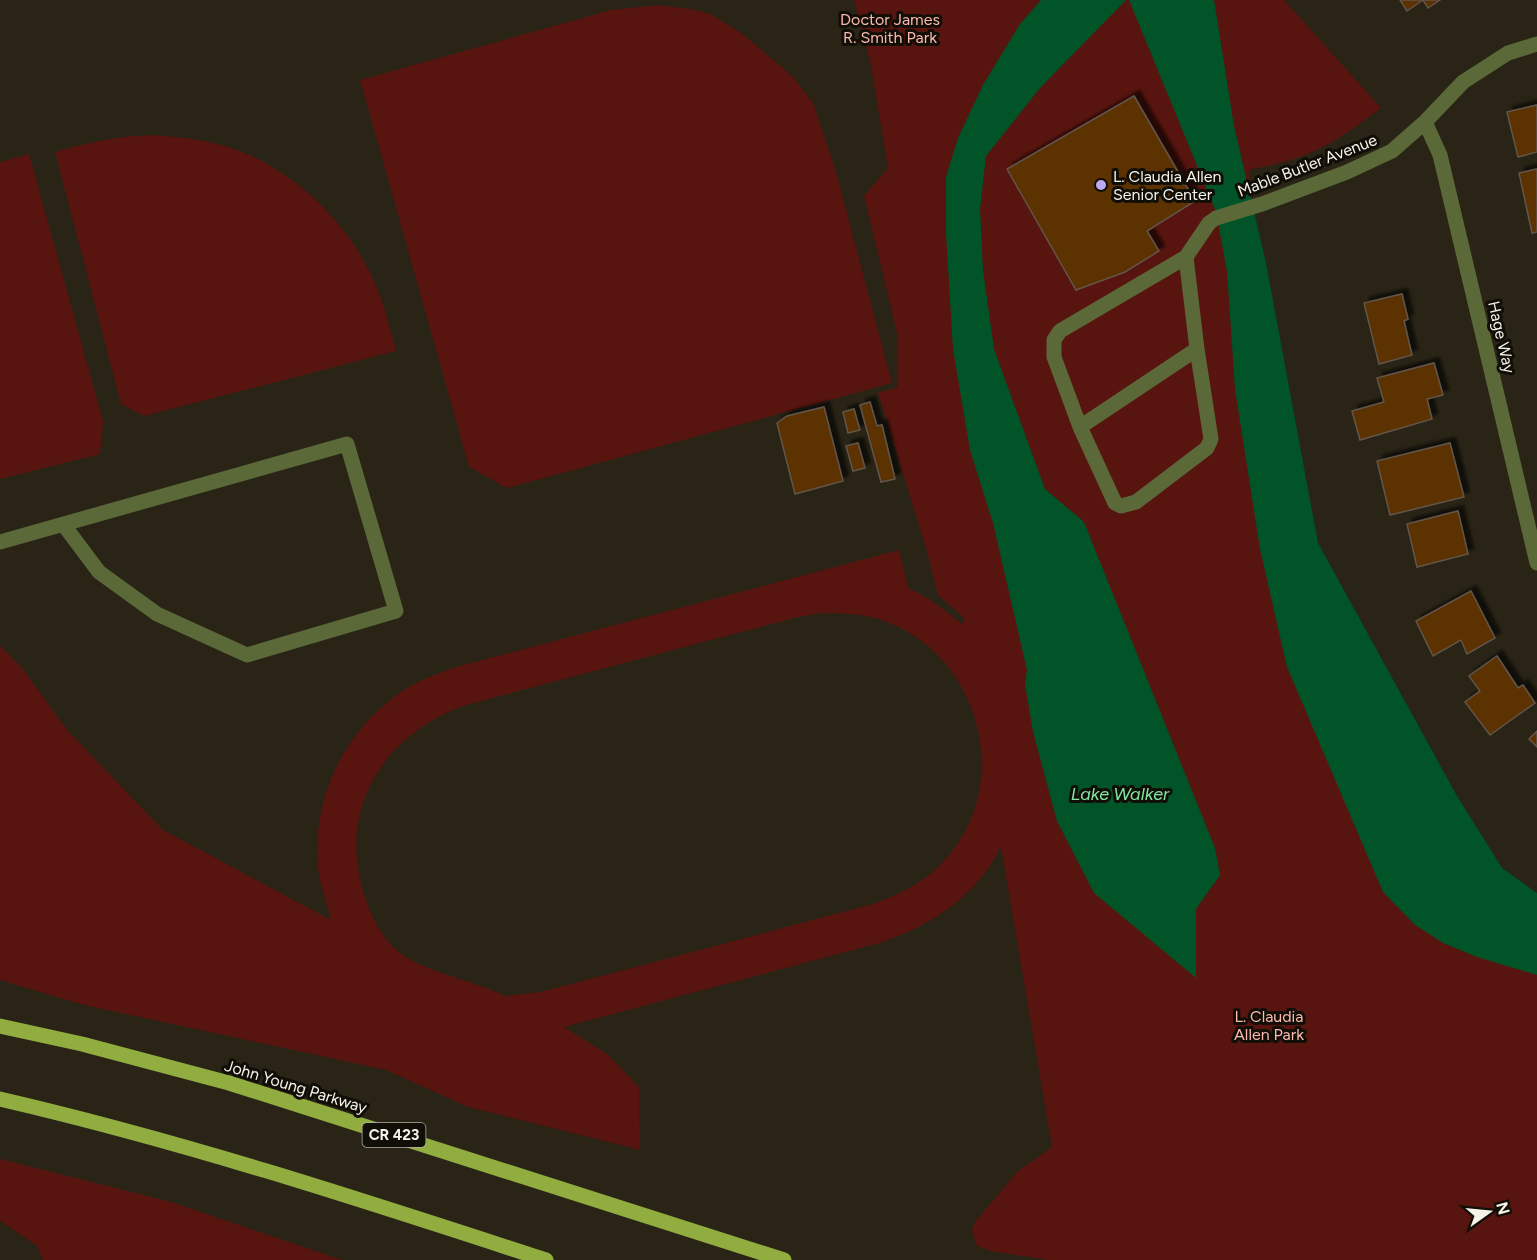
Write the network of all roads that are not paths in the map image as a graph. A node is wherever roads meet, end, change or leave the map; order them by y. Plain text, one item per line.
1 (1537, 44) edge
2 (1425, 122) junction
3 (1186, 256) junction
4 (1197, 349) junction
5 (1080, 427) junction
6 (63, 524) junction
7 (0, 542) edge
8 (1537, 563) edge
9 (0, 1026) edge
10 (0, 1099) edge
11 (546, 1260) edge
12 (784, 1260) edge

1 - 2 street, Mable Butler Avenue
2 - 3 street, Mable Butler Avenue
2 - 8 street, Hage Way
3 - 4 street
3 - 5 street
4 - 5 street
4 - 5 street
6 - 6 street
6 - 7 street
9 - 12 main road, John Young Parkway / CR 423
10 - 11 main road

